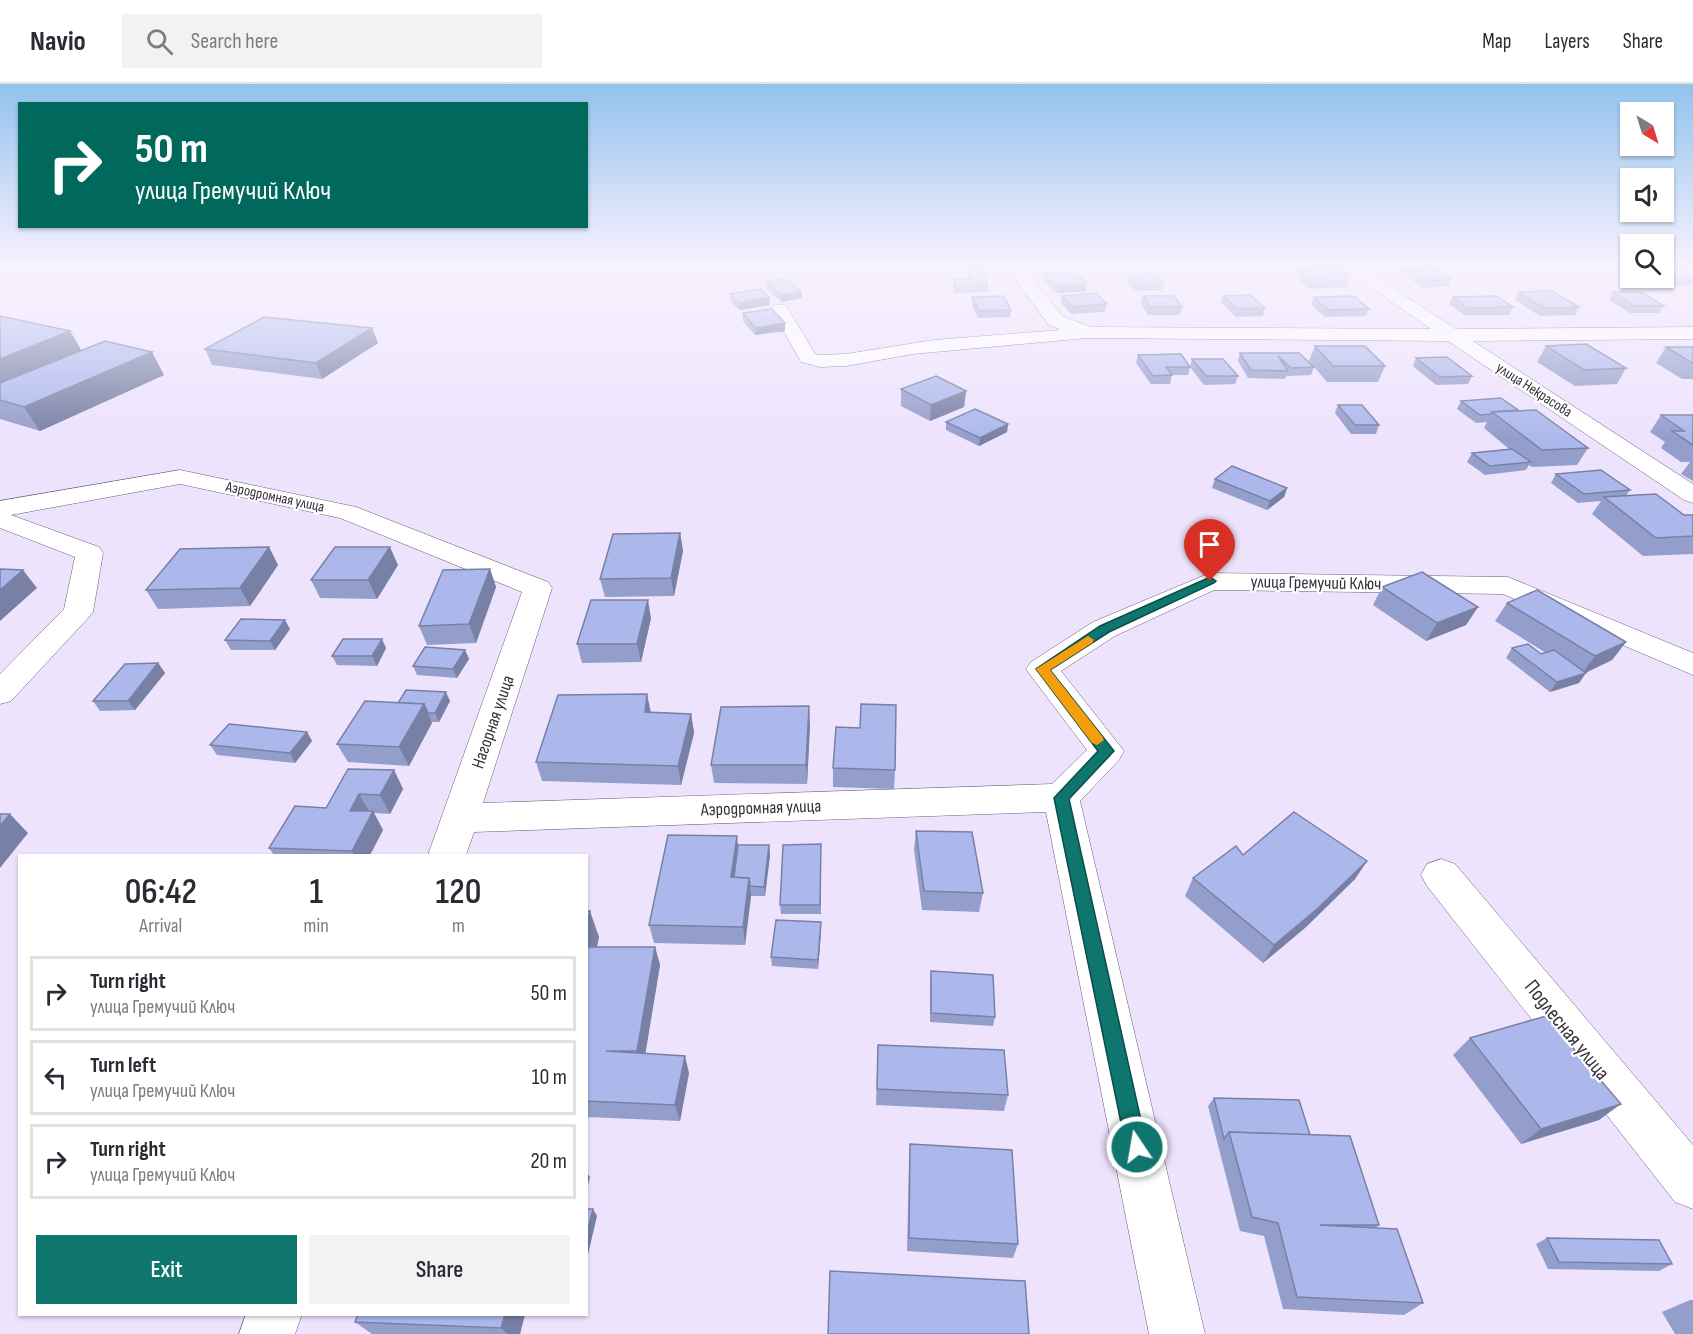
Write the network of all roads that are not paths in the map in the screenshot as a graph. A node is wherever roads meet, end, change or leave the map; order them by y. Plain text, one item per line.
1 (788, 322) edge
2 (1060, 322) edge
3 (1430, 322) edge
4 (1091, 333) junction
5 (1693, 333) edge
6 (1449, 335) junction
7 (1693, 495) edge
8 (0, 509) edge
9 (0, 519) edge
10 (538, 588) joint
11 (1693, 665) edge
12 (0, 693) edge
13 (1061, 798) junction
14 (461, 818) junction
15 (447, 854) edge
16 (1441, 875) dead end
17 (1693, 1184) edge
18 (273, 1316) edge
19 (267, 1334) edge
20 (1177, 1334) edge

1 - 4 street
2 - 4 street
3 - 6 street, улица Некрасова
4 - 6 street
5 - 6 street
6 - 7 street, улица Некрасова
8 - 10 street, Аэродромная улица
9 - 12 street
10 - 14 street, Нагорная улица
11 - 13 street, улица Гремучий Ключ
13 - 14 street, Аэродромная улица
13 - 20 street
14 - 15 street, Нагорная улица
16 - 17 street, Подлесная улица
18 - 19 street

